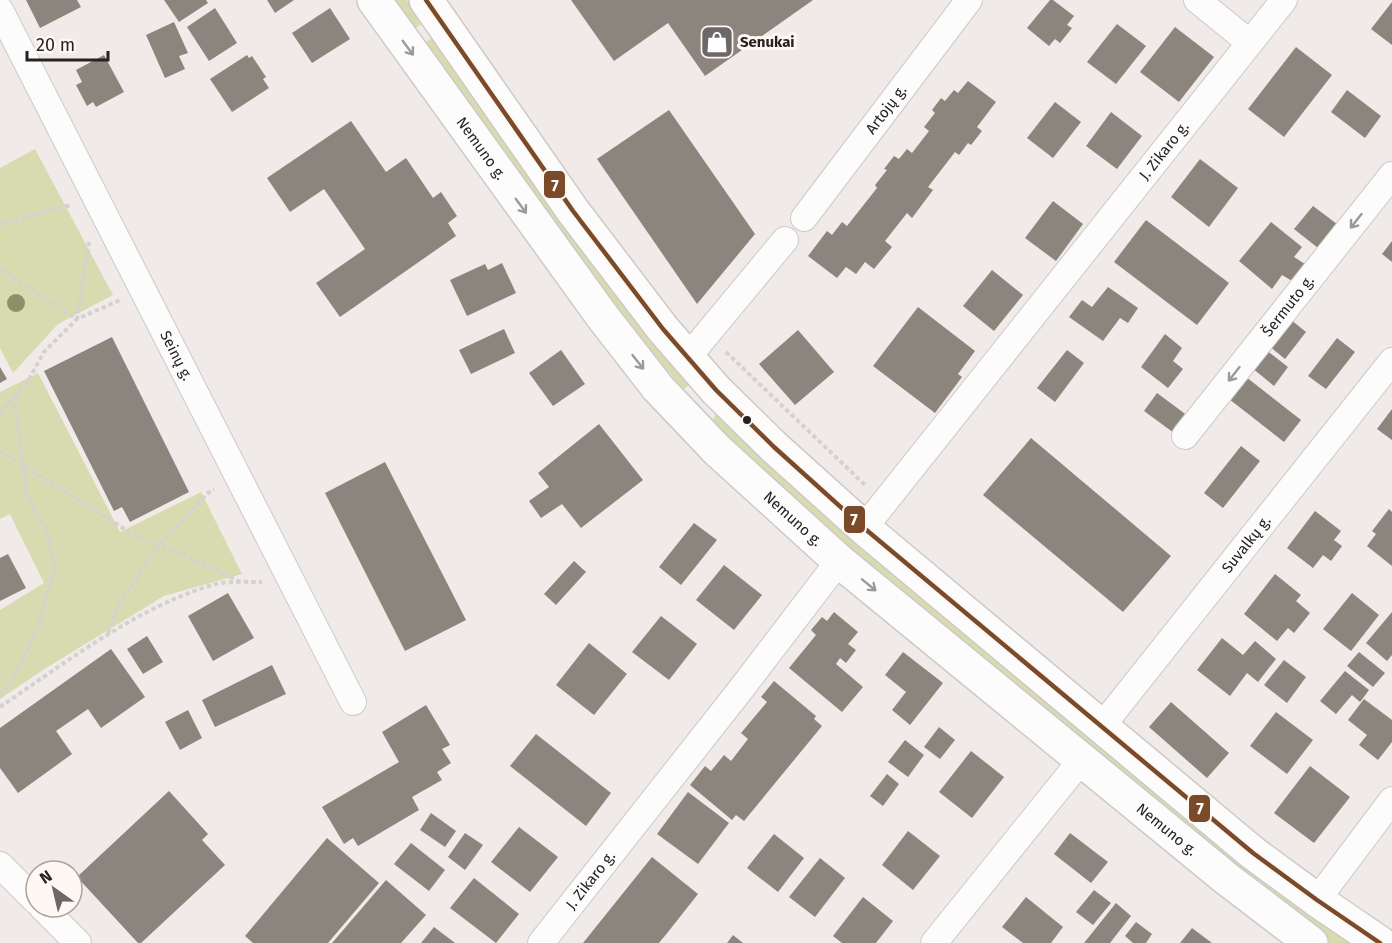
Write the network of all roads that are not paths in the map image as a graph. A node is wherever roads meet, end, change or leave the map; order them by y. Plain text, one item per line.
1 (374, 0) edge
2 (426, 0) edge
3 (969, 0) edge
4 (1197, 0) edge
5 (1284, 0) edge
6 (0, 9) edge
7 (1250, 43) junction
8 (1392, 175) edge
9 (804, 218) dead end
10 (785, 240) dead end
11 (697, 345) junction
12 (1392, 361) edge
13 (716, 390) junction
14 (686, 418) junction
15 (1185, 436) dead end
16 (864, 528) junction
17 (839, 561) junction
18 (353, 702) dead end
19 (1102, 726) junction
20 (1082, 759) junction
21 (1392, 800) edge
22 (0, 865) edge
23 (24, 890) edge
24 (1317, 900) junction
25 (54, 919) edge
26 (1296, 939) edge
27 (78, 943) edge
28 (541, 943) edge
29 (934, 943) edge
30 (1380, 943) edge

1 -> 14 main road, Nemuno g.
2 - 11 main road
3 - 9 street, Artojų g.
4 - 7 street
5 - 7 street, J. Zikaro g.
6 - 18 street, Seinų g.
7 - 16 street, J. Zikaro g.
8 -> 15 street, Šermuto g.
10 - 11 street
11 - 13 main road
12 - 19 street, Suvalkų g.
13 - 14 main road
13 - 16 main road
14 - 17 main road, Nemuno g.
16 - 19 main road
17 -> 20 main road, Nemuno g.
17 - 28 street, J. Zikaro g.
19 - 24 main road
20 - 26 main road, Nemuno g.
20 - 29 street
21 - 24 street
22 - 23 street
24 - 30 main road
25 - 27 street

